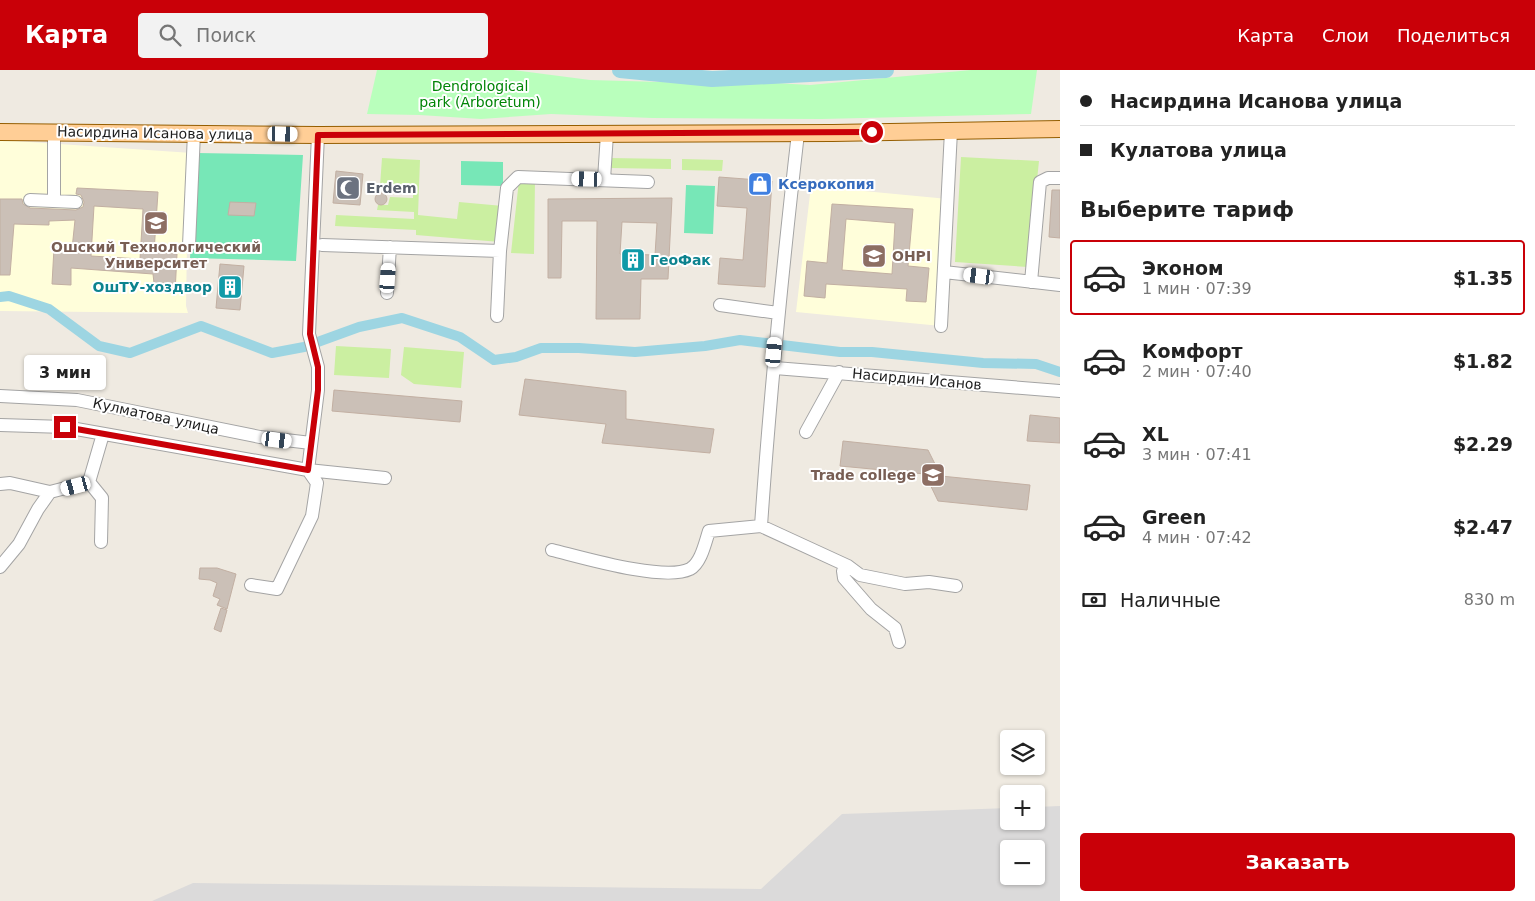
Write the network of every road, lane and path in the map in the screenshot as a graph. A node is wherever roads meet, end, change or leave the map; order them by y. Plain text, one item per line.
1 (1060, 129) edge
2 (951, 131) junction
3 (0, 132) edge
4 (54, 132) junction
5 (194, 133) junction
6 (798, 133) junction
7 (607, 134) junction
8 (318, 135) junction
9 (1060, 178) edge
10 (604, 179) junction
11 (648, 182) dead end
12 (30, 200) dead end
13 (54, 201) junction
14 (76, 202) dead end
15 (189, 245) dead end
16 (322, 245) dead end
17 (390, 247) junction
18 (500, 251) junction
19 (944, 272) junction
20 (1031, 282) junction
21 (1060, 285) edge
22 (387, 293) dead end
23 (720, 305) dead end
24 (778, 313) junction
25 (497, 316) dead end
26 (941, 326) dead end
27 (775, 368) junction
28 (839, 372) junction
29 (1060, 391) edge
30 (0, 396) edge
31 (0, 425) edge
32 (806, 432) dead end
33 (102, 434) junction
34 (311, 444) junction
35 (308, 470) junction
36 (385, 478) dead end
37 (89, 482) junction
38 (0, 484) edge
39 (50, 492) junction
40 (761, 526) junction
41 (101, 542) dead end
42 (552, 550) dead end
43 (848, 566) junction
44 (0, 567) edge
45 (251, 585) dead end
46 (956, 586) dead end
47 (899, 642) dead end

1 - 2 main road, Насирдина Исанова улица
2 - 6 main road, Насирдина Исанова улица
2 - 19 street
3 - 4 main road, Насирдина Исанова улица
4 - 5 main road, Насирдина Исанова улица
4 - 13 street
5 - 8 main road, Насирдина Исанова улица
5 - 15 street
6 - 7 main road, Насирдина Исанова улица
6 - 24 street
7 - 8 main road, Насирдина Исанова улица
7 - 10 street
8 - 34 street
9 - 20 street
10 - 11 street
10 - 18 street
12 - 13 street
13 - 14 street
16 - 17 street
17 - 18 street
17 - 22 street
18 - 25 street
19 - 20 street
19 - 26 street
20 - 21 street
23 - 24 street
24 - 27 street
27 - 28 street, Насирдин Исанов
27 - 40 street
28 - 29 street, Насирдин Исанов
28 - 32 street
30 - 34 street, Кулматова улица
31 - 33 street
33 - 35 street
33 - 37 street
34 - 35 street
35 - 36 street
35 - 45 street
37 - 39 street
37 - 41 street
38 - 39 street
39 - 44 street
40 - 42 street
40 - 43 street
43 - 46 street
43 - 47 street

